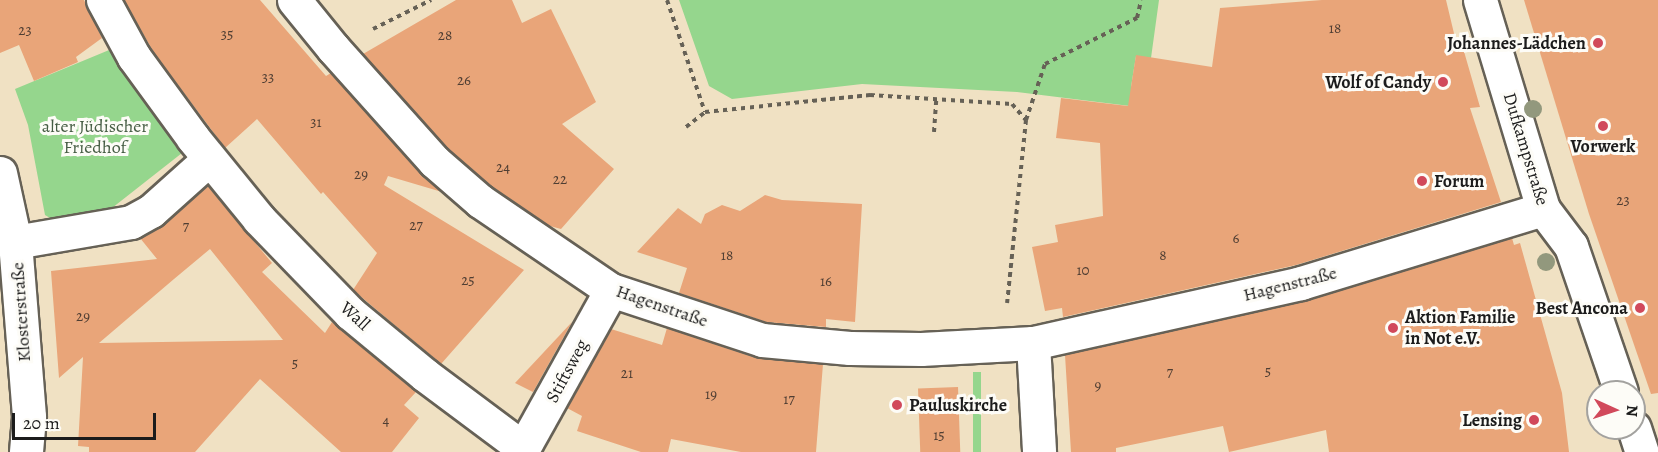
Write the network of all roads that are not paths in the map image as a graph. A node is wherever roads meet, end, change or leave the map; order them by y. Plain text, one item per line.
1 (103, 0) edge
2 (294, 0) edge
3 (1480, 0) edge
4 (209, 159) junction
5 (0, 173) edge
6 (1543, 209) junction
7 (15, 242) junction
8 (611, 290) junction
9 (1018, 344) junction
10 (1617, 380) edge
11 (522, 450) edge
12 (26, 452) edge
13 (1039, 452) edge

1 - 4 street, Wall
2 - 8 street, Hagenstraße
3 - 6 street, Dufkampstraße
4 - 7 street
4 - 11 street, Wall
5 - 7 street, Klosterstraße
6 - 9 street, Hagenstraße
6 - 10 street, Dufkampstraße
7 - 12 street, Klosterstraße
8 - 9 street, Hagenstraße
8 - 11 street, Stiftsweg
9 - 13 street

